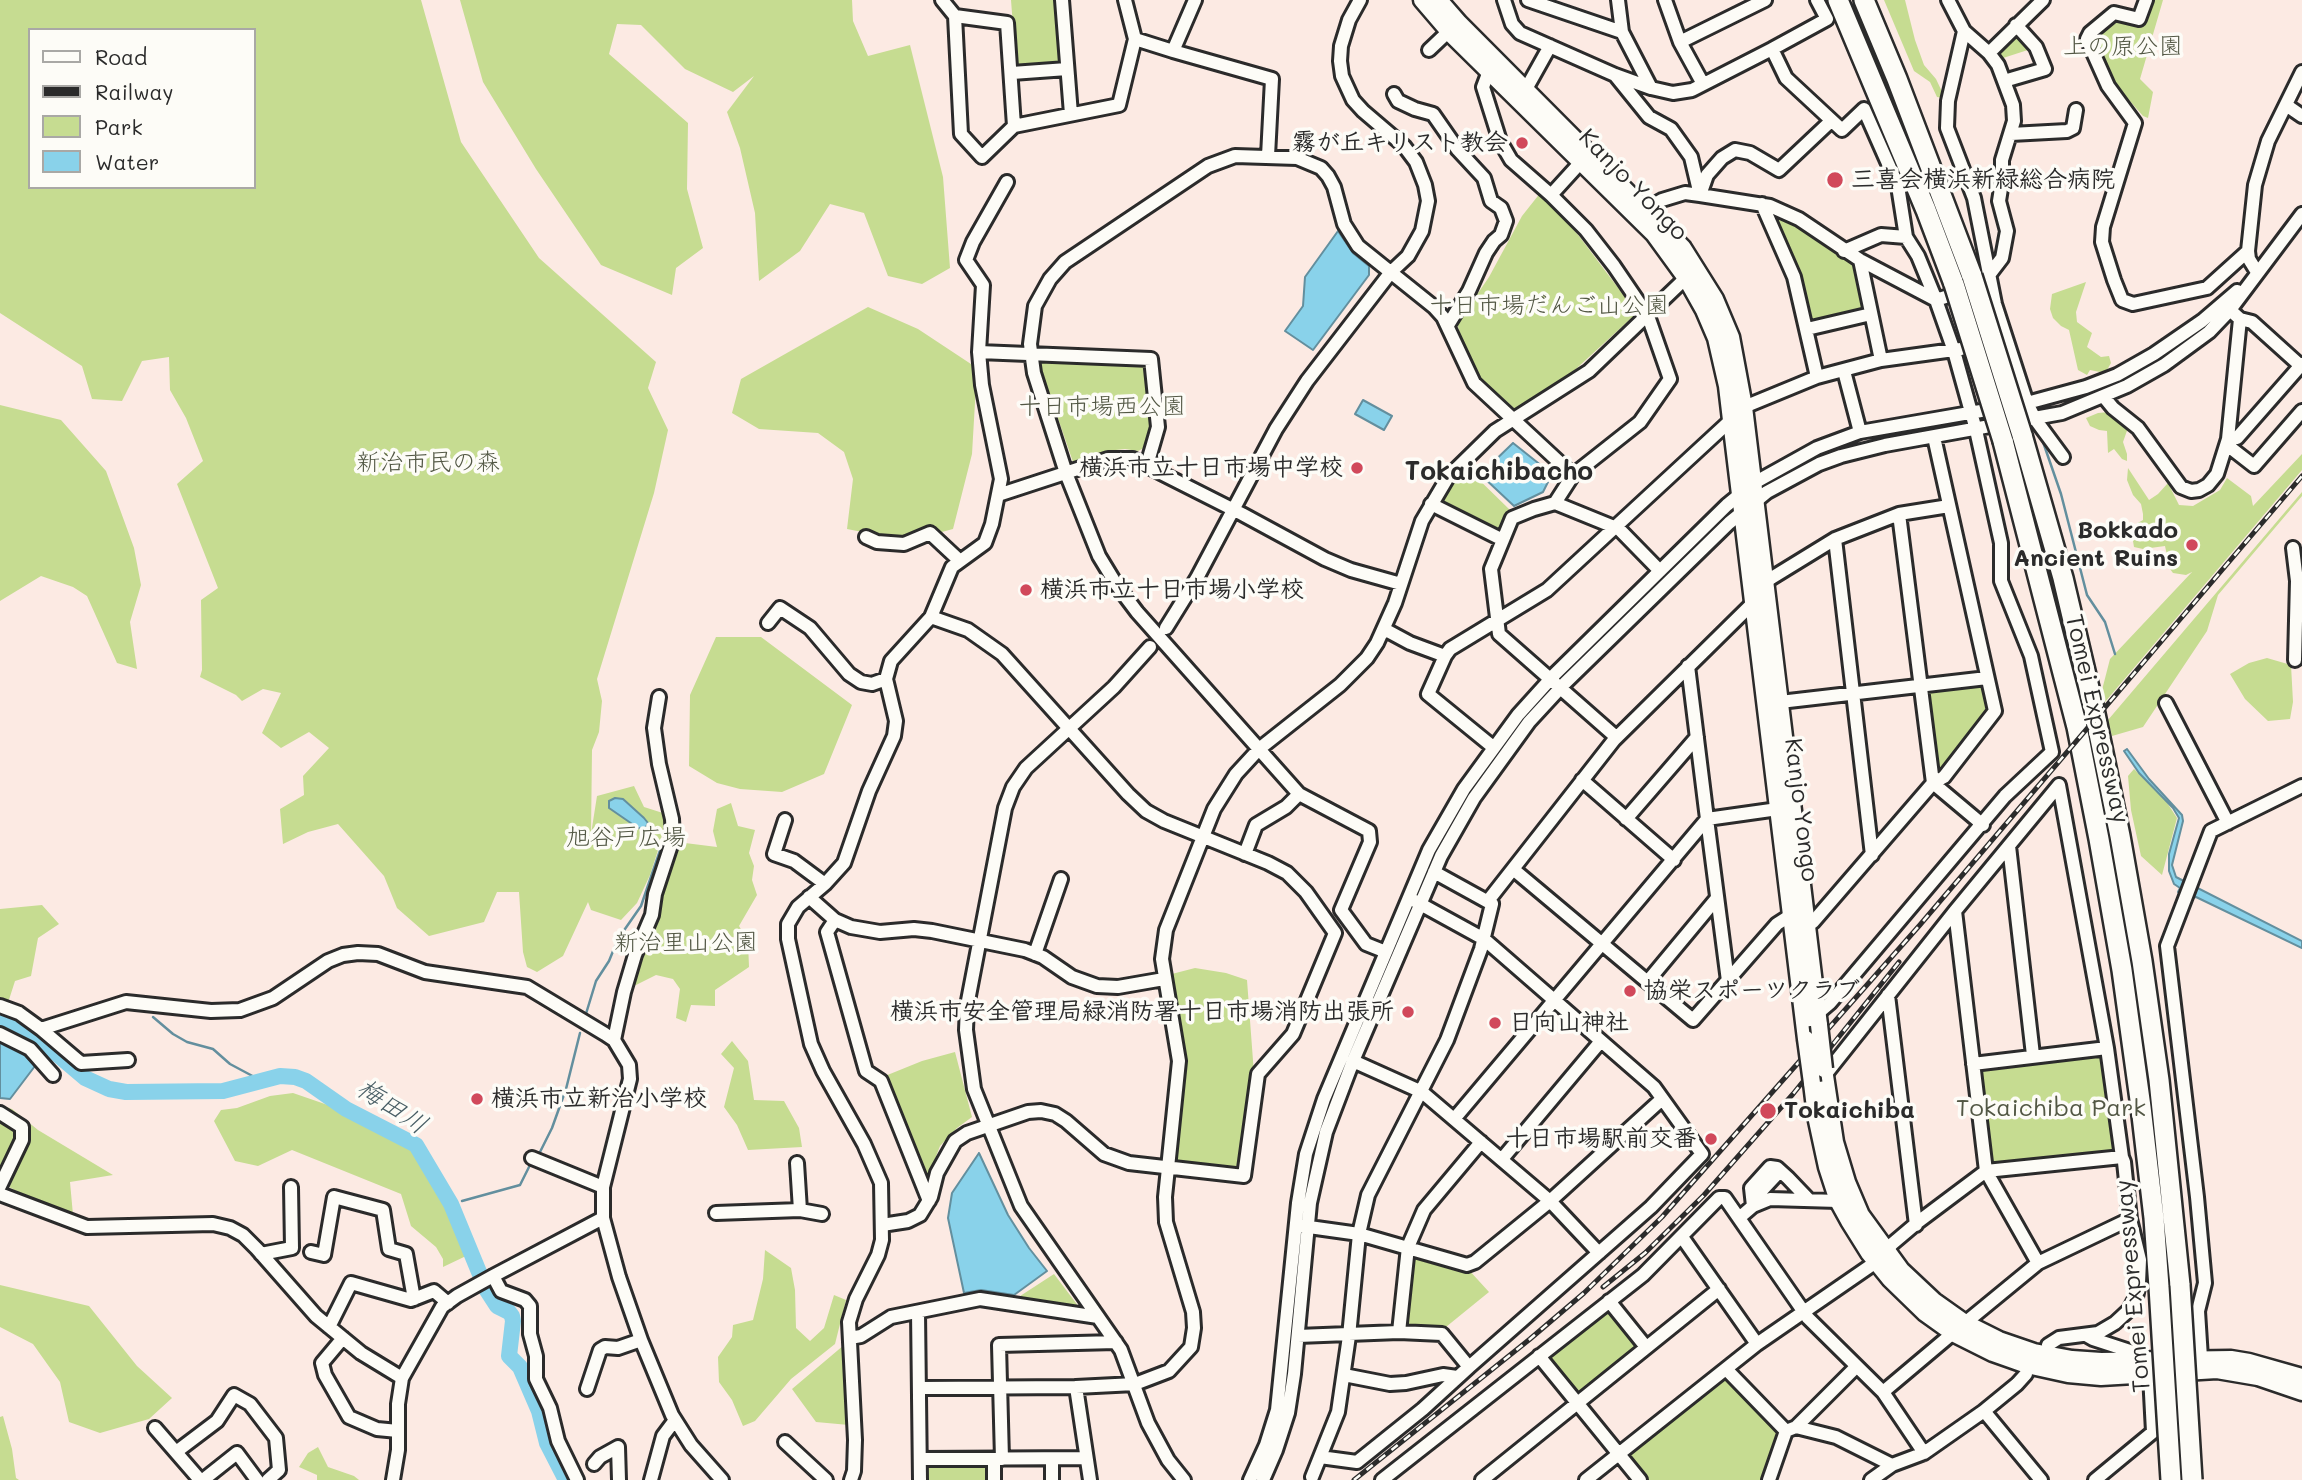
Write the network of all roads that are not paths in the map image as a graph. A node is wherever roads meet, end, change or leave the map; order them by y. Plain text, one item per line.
1 (942, 0) edge
2 (1062, 0) edge
3 (1125, 0) edge
4 (1195, 0) edge
5 (1360, 0) edge
6 (1422, 0) edge
7 (1439, 0) edge
8 (1504, 0) edge
9 (1528, 0) edge
10 (1618, 0) edge
11 (1665, 0) edge
12 (1765, 0) edge
13 (1817, 0) edge
14 (1838, 0) edge
15 (1864, 0) edge
16 (1948, 0) edge
17 (2043, 0) edge
18 (2146, 0) edge
19 (955, 16) junction
20 (2016, 25) junction
21 (1449, 31) junction
22 (1964, 31) junction
23 (1622, 32) junction
24 (1135, 39) junction
25 (1680, 43) junction
26 (1550, 46) junction
27 (1772, 49) junction
28 (1173, 51) junction
29 (1429, 51) dead end
30 (1989, 53) junction
31 (1067, 69) junction
32 (1489, 71) junction
33 (2302, 72) edge
34 (1012, 73) junction
35 (1615, 75) junction
36 (2004, 81) junction
37 (1703, 84) junction
38 (1651, 88) junction
39 (1526, 89) junction
40 (1394, 94) dead end
41 (2286, 105) junction
42 (2076, 110) dead end
43 (1071, 114) junction
44 (2302, 116) edge
45 (1831, 121) junction
46 (1014, 126) junction
47 (2011, 134) junction
48 (1268, 156) junction
49 (1581, 162) junction
50 (1007, 182) dead end
51 (1551, 195) junction
52 (1700, 195) junction
53 (1762, 204) junction
54 (1641, 213) junction
55 (2302, 214) edge
56 (1906, 237) junction
57 (1844, 251) junction
58 (2248, 251) junction
59 (1860, 260) junction
60 (1391, 272) junction
61 (2257, 272) junction
62 (1691, 273) junction
63 (1976, 279) junction
64 (1936, 300) junction
65 (1871, 314) junction
66 (2235, 314) junction
67 (1648, 316) junction
68 (1448, 325) junction
69 (1807, 329) junction
70 (2004, 335) junction
71 (1954, 351) junction
72 (979, 352) junction
73 (1030, 356) junction
74 (1881, 360) junction
75 (2302, 366) edge
76 (1844, 371) junction
77 (1817, 377) junction
78 (2104, 397) junction
79 (2027, 403) junction
80 (1744, 407) junction
81 (2302, 411) edge
82 (1972, 413) junction
83 (1512, 419) junction
84 (2035, 419) junction
85 (1731, 420) junction
86 (1976, 430) junction
87 (1860, 432) junction
88 (1934, 437) junction
89 (2228, 442) junction
90 (2063, 457) dead end
91 (1147, 465) junction
92 (1066, 473) junction
93 (1573, 475) junction
94 (1754, 482) junction
95 (1740, 494) junction
96 (998, 495) junction
97 (1755, 500) junction
98 (1555, 503) junction
99 (1431, 504) junction
100 (1949, 506) junction
101 (1233, 509) junction
102 (1741, 512) junction
103 (1899, 514) junction
104 (1616, 528) junction
105 (866, 537) dead end
106 (1835, 539) junction
107 (1503, 540) junction
108 (2293, 548) dead end
109 (960, 561) junction
110 (1660, 571) junction
111 (1765, 582) junction
112 (1401, 584) junction
113 (1753, 603) junction
114 (931, 617) junction
115 (1497, 621) junction
116 (768, 623) dead end
117 (2299, 627) edge
118 (1166, 628) dead end
119 (1384, 629) junction
120 (1150, 647) dead end
121 (1445, 656) junction
122 (2295, 660) dead end
123 (1688, 666) junction
124 (1987, 678) junction
125 (886, 679) junction
126 (1554, 684) junction
127 (1921, 684) junction
128 (1852, 693) junction
129 (659, 697) dead end
130 (1780, 702) junction
131 (2166, 703) dead end
132 (1069, 730) junction
133 (1616, 737) junction
134 (1697, 737) junction
135 (1493, 747) junction
136 (1259, 749) junction
137 (1581, 780) junction
138 (1933, 783) junction
139 (2302, 786) edge
140 (1299, 794) junction
141 (1778, 809) junction
142 (1626, 819) junction
143 (1707, 819) junction
144 (785, 820) dead end
145 (2228, 823) junction
146 (1983, 825) junction
147 (1203, 838) junction
148 (2009, 846) junction
149 (1245, 854) junction
150 (1872, 855) junction
151 (1674, 860) junction
152 (1513, 869) junction
153 (1434, 872) junction
154 (1061, 878) dead end
155 (825, 884) junction
156 (809, 897) junction
157 (1491, 897) dead end
158 (1717, 898) junction
159 (1414, 901) junction
160 (1955, 911) junction
161 (1791, 915) junction
162 (835, 920) junction
163 (1807, 926) junction
164 (1484, 939) junction
165 (979, 941) junction
166 (1604, 943) junction
167 (1386, 952) junction
168 (1035, 954) junction
169 (1164, 979) junction
170 (1648, 981) junction
171 (1728, 981) junction
172 (1376, 993) junction
173 (1888, 995) junction
174 (1555, 1000) junction
175 (0, 1006) edge
176 (1818, 1019) junction
177 (41, 1029) junction
178 (0, 1034) edge
179 (614, 1040) junction
180 (1601, 1041) junction
181 (2107, 1048) junction
182 (2033, 1055) junction
183 (128, 1060) dead end
184 (1353, 1061) junction
185 (1973, 1063) junction
186 (53, 1075) dead end
187 (1820, 1076) junction
188 (1422, 1092) junction
189 (1662, 1099) junction
190 (0, 1113) edge
191 (1455, 1118) junction
192 (988, 1126) junction
193 (1482, 1142) junction
194 (2122, 1157) junction
195 (532, 1158) dead end
196 (1502, 1159) junction
197 (797, 1163) dead end
198 (1167, 1167) junction
199 (1986, 1171) junction
200 (1784, 1174) junction
201 (0, 1186) edge
202 (291, 1187) dead end
203 (603, 1187) junction
204 (0, 1194) edge
205 (1809, 1200) junction
206 (929, 1201) junction
207 (1550, 1201) junction
208 (1838, 1201) junction
209 (1759, 1202) junction
210 (800, 1210) junction
211 (716, 1213) dead end
212 (822, 1214) dead end
213 (603, 1218) junction
214 (1739, 1218) junction
215 (2130, 1219) junction
216 (1916, 1225) junction
217 (882, 1226) junction
218 (1301, 1226) junction
219 (1359, 1234) junction
220 (1682, 1237) junction
221 (1408, 1247) junction
222 (312, 1252) dead end
223 (1599, 1253) junction
224 (261, 1254) junction
225 (1881, 1256) junction
226 (2038, 1263) junction
227 (492, 1276) junction
228 (1719, 1289) junction
229 (2202, 1292) junction
230 (2136, 1297) junction
231 (414, 1299) junction
232 (1609, 1301) junction
233 (448, 1303) junction
234 (1804, 1311) junction
235 (918, 1312) junction
236 (1098, 1317) junction
237 (329, 1326) junction
238 (1959, 1328) junction
239 (1399, 1332) junction
240 (2085, 1335) junction
241 (1298, 1336) junction
242 (1349, 1336) junction
243 (343, 1338) junction
244 (850, 1338) junction
245 (641, 1340) junction
246 (1116, 1342) junction
247 (1757, 1343) junction
248 (2102, 1343) junction
249 (2048, 1345) dead end
250 (1646, 1347) junction
251 (1539, 1356) junction
252 (2201, 1358) junction
253 (2101, 1362) junction
254 (1469, 1367) junction
255 (1856, 1367) junction
256 (2147, 1368) junction
257 (1726, 1369) junction
258 (2026, 1374) dead end
259 (1344, 1375) junction
260 (1457, 1377) junction
261 (402, 1378) junction
262 (1135, 1384) junction
263 (2300, 1384) edge
264 (999, 1387) junction
265 (1076, 1387) junction
266 (920, 1388) junction
267 (587, 1389) dead end
268 (1883, 1392) junction
269 (1575, 1404) junction
270 (1984, 1411) junction
271 (675, 1420) junction
272 (155, 1428) dead end
273 (1791, 1429) junction
274 (398, 1432) junction
275 (785, 1441) dead end
276 (176, 1452) junction
277 (1924, 1453) junction
278 (1618, 1454) junction
279 (1320, 1457) junction
280 (597, 1458) dead end
281 (1086, 1458) junction
282 (920, 1459) junction
283 (998, 1459) junction
284 (1052, 1459) junction
285 (1892, 1465) junction
286 (1312, 1479) edge
287 (201, 1480) edge
288 (257, 1480) edge
289 (268, 1480) edge
290 (393, 1480) edge
291 (577, 1480) edge
292 (619, 1480) edge
293 (651, 1480) edge
294 (722, 1480) edge
295 (826, 1480) edge
296 (850, 1480) edge
297 (920, 1480) edge
298 (994, 1480) edge
299 (1052, 1480) edge
300 (1090, 1480) edge
301 (1184, 1480) edge
302 (1250, 1480) edge
303 (1263, 1480) edge
304 (1382, 1480) edge
305 (1482, 1480) edge
306 (1586, 1480) edge
307 (1640, 1480) edge
308 (1769, 1480) edge
309 (1871, 1480) edge
310 (2041, 1480) edge
311 (2095, 1480) edge
312 (2171, 1480) edge
313 (2192, 1480) edge

1 - 19 street
2 - 31 street
3 - 24 street
4 - 28 street
5 - 60 street
6 - 21 main road, Kanjo Yongo
7 - 39 main road, Kanjo Yongo
8 - 26 street
9 - 23 street
10 - 23 street
11 - 25 street
12 - 25 street
13 - 27 street
14 - 63 highway, Tomei Expressway
15 - 63 highway, Tomei Expressway
16 - 22 street
17 - 20 street
18 - 58 street
19 - 34 street
19 - 46 street
20 - 30 street
20 - 36 street
21 - 29 street
21 - 32 main road, Kanjo Yongo
22 - 30 street
22 - 63 street
23 - 38 street
24 - 28 street
24 - 43 street
25 - 37 street
26 - 35 street
26 - 39 street
27 - 37 street
27 - 45 street
28 - 48 street
30 - 36 street
31 - 34 street
31 - 43 street
32 - 49 main road, Kanjo Yongo
32 - 51 street
33 - 41 street
34 - 46 street
35 - 38 street
35 - 52 street
36 - 47 street
37 - 38 street
39 - 54 main road, Kanjo Yongo
40 - 68 street
41 - 44 street
41 - 58 street
42 - 47 street
43 - 46 street
45 - 52 street
45 - 56 street
47 - 63 street
48 - 60 street
48 - 73 street
49 - 51 street
49 - 54 main road, Kanjo Yongo
50 - 72 street
51 - 67 street
52 - 53 street
52 - 54 street
53 - 57 street
53 - 69 street
54 - 62 main road, Kanjo Yongo
55 - 61 street
56 - 57 street
56 - 64 street
57 - 59 street
58 - 61 street
59 - 64 street
59 - 65 street
60 - 68 street
60 - 101 street
61 - 66 street
61 - 79 street
62 - 67 street
62 - 80 main road, Kanjo Yongo
62 - 85 main road, Kanjo Yongo
63 - 64 street
63 - 70 street
63 - 312 highway, Tomei Expressway, bridge
63 - 313 highway, Tomei Expressway, bridge
64 - 71 street
65 - 69 street
65 - 74 street
66 - 75 street
66 - 78 street
66 - 89 street
67 - 83 street
67 - 93 street
68 - 83 street
69 - 77 street
70 - 71 street
70 - 79 street
71 - 74 street
71 - 82 street
72 - 73 street
72 - 96 street
73 - 91 street
73 - 92 street
74 - 76 street
75 - 89 street
76 - 77 street
76 - 87 street
77 - 80 street
78 - 84 street
78 - 89 street
79 - 82 street
79 - 84 street
80 - 94 main road, Kanjo Yongo
81 - 89 street
82 - 86 street
82 - 87 street
83 - 93 street
83 - 99 street
84 - 86 street
84 - 90 street
85 - 95 main road, Kanjo Yongo
85 - 104 street
86 - 88 street
86 - 146 street
87 - 94 street
88 - 97 street
88 - 100 street
91 - 92 street
91 - 101 street
92 - 96 street
92 - 136 street
93 - 98 street
94 - 95 street
94 - 97 main road, Kanjo Yongo
95 - 102 main road, Kanjo Yongo
95 - 110 street
96 - 109 street
97 - 102 street
97 - 111 main road, Kanjo Yongo
98 - 104 street
98 - 107 street
99 - 107 street
99 - 112 street
100 - 103 street
100 - 124 street
101 - 112 street
101 - 118 street
102 - 113 main road, Kanjo Yongo
102 - 126 street
103 - 106 street
103 - 127 street
104 - 110 street
104 - 115 street
105 - 109 street
106 - 111 street
106 - 128 street
107 - 115 street
108 - 117 street
109 - 114 street
110 - 126 street
111 - 130 main road, Kanjo Yongo
112 - 119 street
113 - 123 street
113 - 141 main road, Kanjo Yongo
114 - 125 street
114 - 132 street
115 - 121 street
115 - 126 street
116 - 125 street
117 - 122 street
119 - 121 street
119 - 136 street
120 - 132 street
121 - 135 street
123 - 133 street
123 - 134 street
124 - 127 street
124 - 138 street
125 - 155 street
126 - 133 street
126 - 135 street
126 - 153 street
127 - 128 street
127 - 138 street
128 - 130 street
128 - 150 street
129 - 179 street
130 - 163 main road, Kanjo Yongo
131 - 145 street
132 - 147 street
132 - 165 street
133 - 137 street
134 - 142 street
134 - 143 street
135 - 159 street
136 - 140 street
136 - 147 street
137 - 142 street
137 - 152 street
138 - 146 street
138 - 150 street
139 - 145 street
140 - 149 street
140 - 167 street
141 - 143 street
141 - 161 main road, Kanjo Yongo
142 - 151 street
143 - 151 street
143 - 158 street
144 - 155 street
145 - 229 street
146 - 176 street
147 - 149 street
147 - 169 street
148 - 160 street
148 - 181 street
148 - 182 street
149 - 198 street
150 - 163 street
151 - 166 street
152 - 157 street
152 - 166 street
153 - 159 street
153 - 164 street
154 - 168 street
155 - 156 street
156 - 162 street
156 - 217 street
158 - 170 street
158 - 171 street
159 - 164 street
159 - 167 street
159 - 172 street
160 - 173 street
160 - 185 street
161 - 171 street
161 - 187 main road, Kanjo Yongo, bridge
162 - 165 street
162 - 206 street
163 - 176 main road, Kanjo Yongo
164 - 174 street
164 - 188 street
165 - 168 street
165 - 192 street
166 - 170 street
166 - 174 street
167 - 172 street
168 - 169 street
169 - 198 street
170 - 171 street
172 - 184 street
172 - 218 street
173 - 187 street
173 - 216 street
174 - 180 street
174 - 191 street
175 - 177 street
176 - 187 main road, Kanjo Yongo, bridge
177 - 179 street
177 - 183 street
178 - 186 street
179 - 203 street
180 - 189 street
180 - 196 street
181 - 182 street
181 - 194 street
182 - 185 street
184 - 188 street
184 - 218 street
185 - 199 street
187 - 208 main road, Kanjo Yongo
187 - 225 main road, Kanjo Yongo
188 - 191 street
188 - 219 street
189 - 207 street
189 - 223 street
190 - 201 street
191 - 193 street
192 - 198 street
192 - 206 street
192 - 236 street
193 - 196 street
193 - 221 street
194 - 199 street
194 - 215 street
195 - 203 street
196 - 207 street
197 - 210 street
198 - 262 street
199 - 216 street
199 - 226 street
200 - 205 street
200 - 209 street
200 - 209 street
202 - 224 street
203 - 213 street
204 - 224 street
205 - 208 street
205 - 209 street
206 - 217 street
207 - 221 street
207 - 223 street
208 - 225 main road, Kanjo Yongo
209 - 214 street
210 - 211 street
210 - 212 street
213 - 227 street
213 - 245 street
214 - 220 street
214 - 234 street
215 - 226 street
215 - 230 street
216 - 225 street
217 - 244 street
218 - 219 street
218 - 241 street
218 - 302 street
219 - 221 street
219 - 242 street
220 - 228 street
220 - 232 street
221 - 239 street
222 - 231 street
223 - 254 street
224 - 237 street
225 - 234 street
225 - 238 main road, Kanjo Yongo
226 - 238 street
227 - 233 street
227 - 291 street
228 - 247 street
228 - 250 street
229 - 230 street
229 - 252 street
230 - 240 street
231 - 233 street
231 - 237 street
232 - 250 street
232 - 251 street
233 - 261 street
234 - 247 street
234 - 255 street
235 - 236 street
235 - 244 street
235 - 266 street
236 - 246 street
237 - 243 street
238 - 253 main road, Kanjo Yongo
238 - 256 main road, Kanjo Yongo
238 - 268 street
239 - 242 street
239 - 254 street
240 - 248 street
240 - 249 street
241 - 242 street
241 - 303 street
242 - 259 street
243 - 261 street
243 - 274 street
244 - 296 street
245 - 267 street
245 - 271 street
246 - 262 street
246 - 264 street
247 - 257 street
248 - 253 street
248 - 256 street
250 - 269 street
251 - 269 street
251 - 304 street
252 - 256 main road, Kanjo Yongo
252 - 263 main road, Kanjo Yongo
253 - 256 main road, Kanjo Yongo
254 - 260 street
255 - 268 street
255 - 273 street
256 - 263 main road, Kanjo Yongo
256 - 311 street
257 - 273 street
257 - 278 street
258 - 270 street
259 - 260 street
259 - 279 street
260 - 279 street
261 - 274 street
262 - 265 street
262 - 301 street
264 - 265 street
264 - 266 street
264 - 283 street
265 - 281 street
266 - 282 street
268 - 277 street
269 - 278 street
269 - 305 street
270 - 277 street
270 - 310 street
271 - 293 street
271 - 294 street
272 - 276 street
273 - 285 street
273 - 308 street
274 - 290 street
275 - 295 street
276 - 287 street
276 - 289 street
277 - 285 street
278 - 306 street
278 - 307 street
279 - 286 street
280 - 292 street
281 - 284 street
281 - 300 street
282 - 283 street
282 - 297 street
283 - 284 street
283 - 298 street
284 - 299 street
285 - 309 street
287 - 288 street

